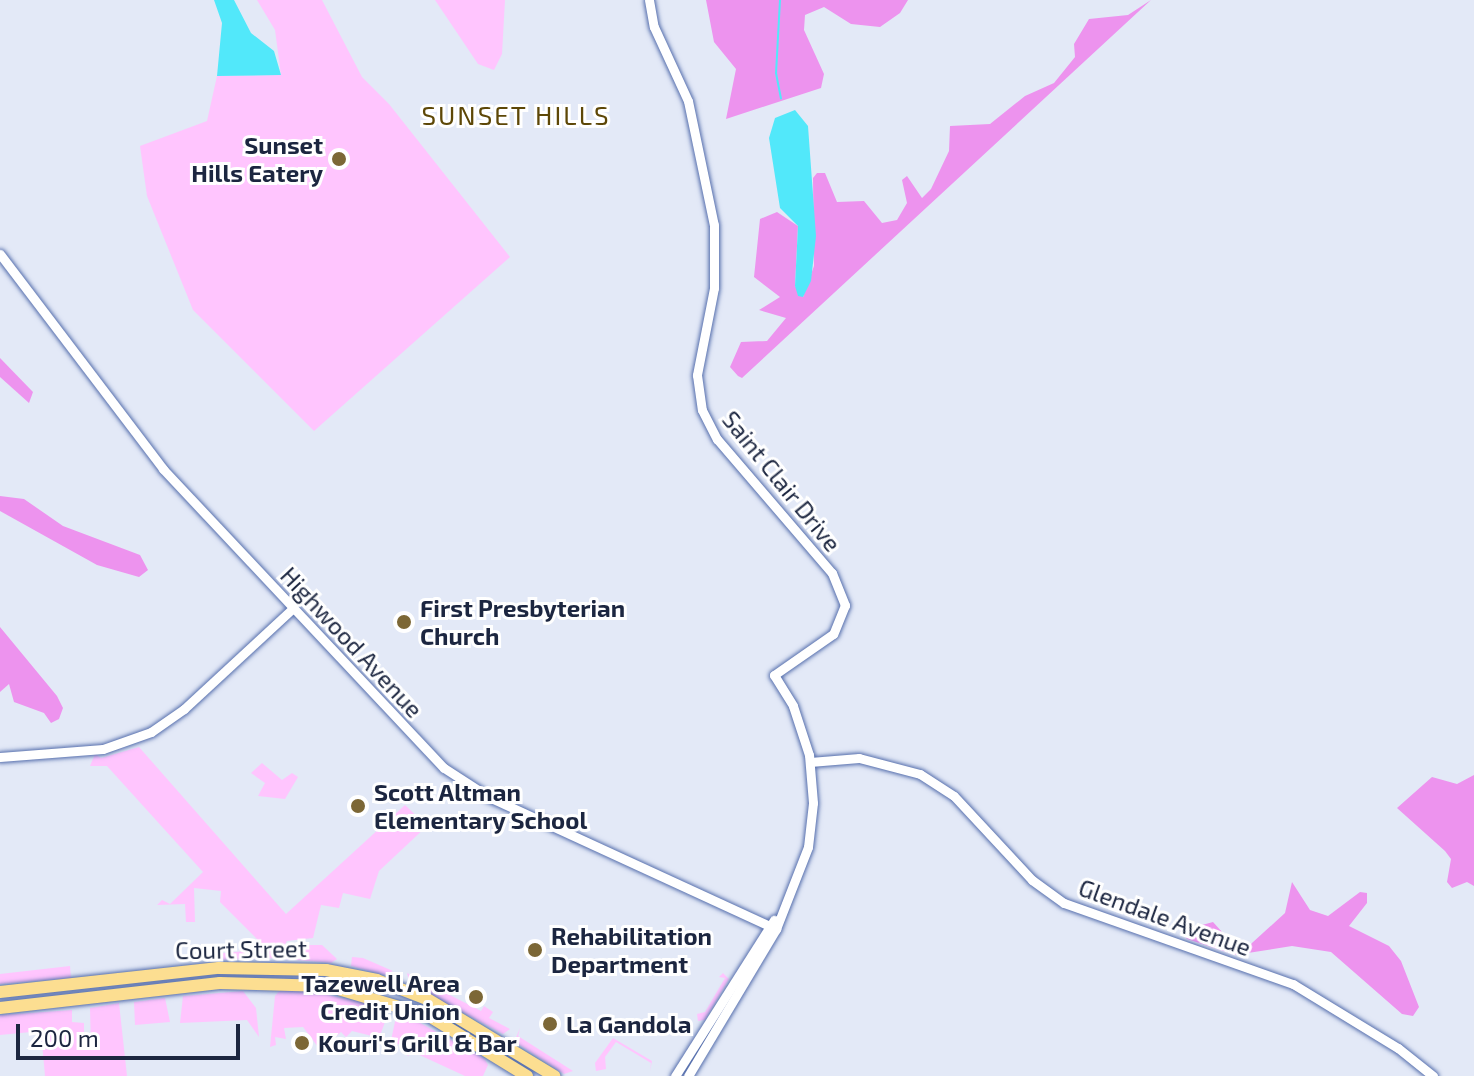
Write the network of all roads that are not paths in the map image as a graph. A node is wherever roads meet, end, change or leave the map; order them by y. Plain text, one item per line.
1 (649, 0) edge
2 (0, 254) edge
3 (293, 608) junction
4 (0, 757) edge
5 (810, 762) junction
6 (773, 927) junction
7 (0, 992) edge
8 (0, 1008) edge
9 (527, 1076) edge
10 (554, 1076) edge
11 (675, 1076) edge
12 (688, 1076) edge
13 (1433, 1076) edge

1 - 5 street, Saint Clair Drive
2 - 3 street, Highwood Avenue
3 - 4 street
3 - 6 street, Highwood Avenue
5 - 6 street
5 - 13 street, Glendale Avenue
6 - 11 street
6 - 12 street
7 - 10 main road, Court Street
8 - 9 main road, Court Street

